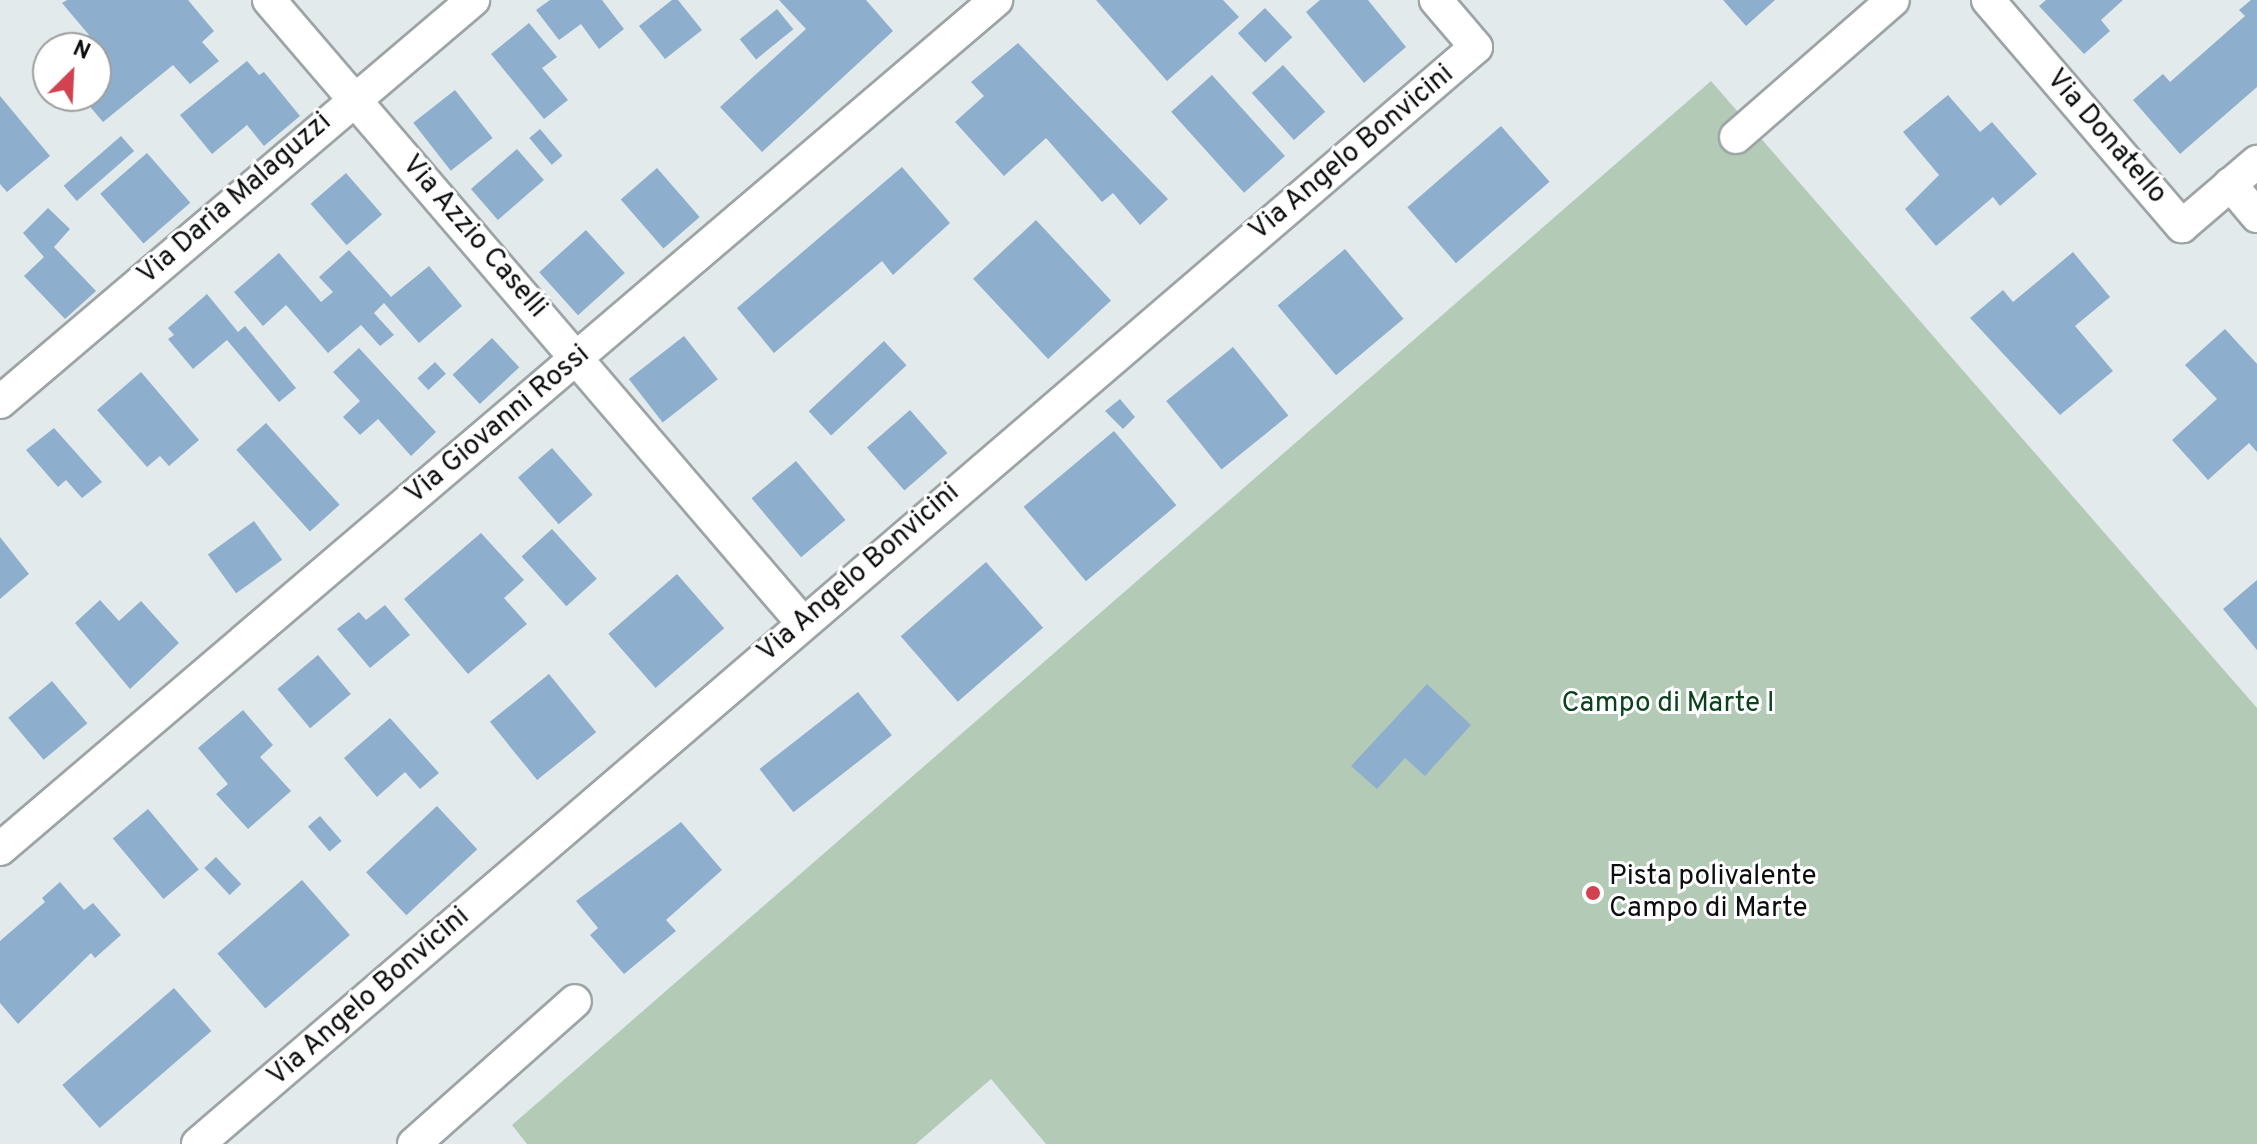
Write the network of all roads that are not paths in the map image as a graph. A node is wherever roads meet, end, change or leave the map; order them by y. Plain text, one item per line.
1 (269, 0) edge
2 (473, 0) edge
3 (996, 0) edge
4 (1436, 0) edge
5 (1893, 0) edge
6 (1988, 0) edge
7 (352, 99) junction
8 (1736, 137) dead end
9 (2257, 162) edge
10 (2230, 184) junction
11 (2257, 216) edge
12 (579, 356) junction
13 (0, 402) edge
14 (802, 622) junction
15 (0, 849) edge
16 (575, 1001) dead end
17 (198, 1144) edge
18 (414, 1144) edge

1 - 7 street, Via Azzio Caselli
2 - 7 street, Via Daria Malaguzzi
3 - 12 street, Via Giovanni Rossi
4 - 14 street, Via Angelo Bonvicini
5 - 8 street
6 - 10 street, Via Donatello
7 - 12 street, Via Azzio Caselli
7 - 13 street, Via Daria Malaguzzi
9 - 10 street, Via Donatello
10 - 11 street
12 - 14 street, Via Azzio Caselli
12 - 15 street, Via Giovanni Rossi
14 - 17 street, Via Angelo Bonvicini
16 - 18 street

